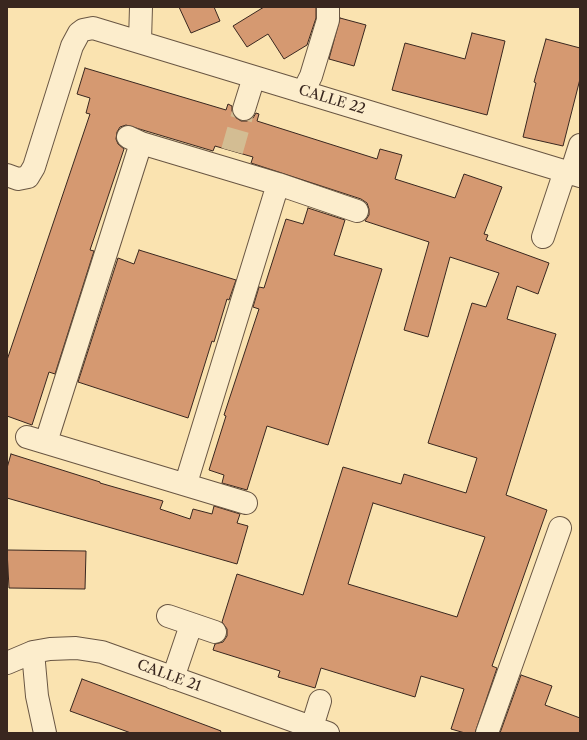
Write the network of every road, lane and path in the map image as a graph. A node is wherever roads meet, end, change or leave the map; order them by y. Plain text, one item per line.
1 (141, 7) edge
2 (328, 7) edge
3 (140, 41) junction
4 (254, 77) junction
5 (303, 92) junction
6 (244, 109) tunnel mouth
7 (580, 145) edge
8 (572, 173) edge
9 (17, 176) edge
10 (278, 184) junction
11 (357, 211) dead end
12 (543, 237) dead end
13 (186, 483) junction
14 (246, 503) dead end
15 (560, 528) dead end
16 (168, 616) dead end
17 (191, 625) junction
18 (214, 632) dead end
19 (33, 652) junction
20 (7, 663) edge
21 (173, 678) junction
22 (320, 701) dead end
23 (306, 729) edge
24 (45, 733) edge
25 (487, 733) edge

1 - 3 street
2 - 5 street
3 - 4 street, CALLE 22
3 - 9 street, CALLE 22
4 - 5 street, CALLE 22
4 - 6 street
5 - 8 street, CALLE 22
7 - 8 street
8 - 12 street
10 - 11 street
10 - 13 street
10 - 13 street
13 - 14 street
15 - 25 street
16 - 17 street
17 - 18 street
17 - 21 street
19 - 20 street, CALLE 21
19 - 21 street, CALLE 21
19 - 24 street
21 - 23 street, CALLE 21
22 - 23 street

